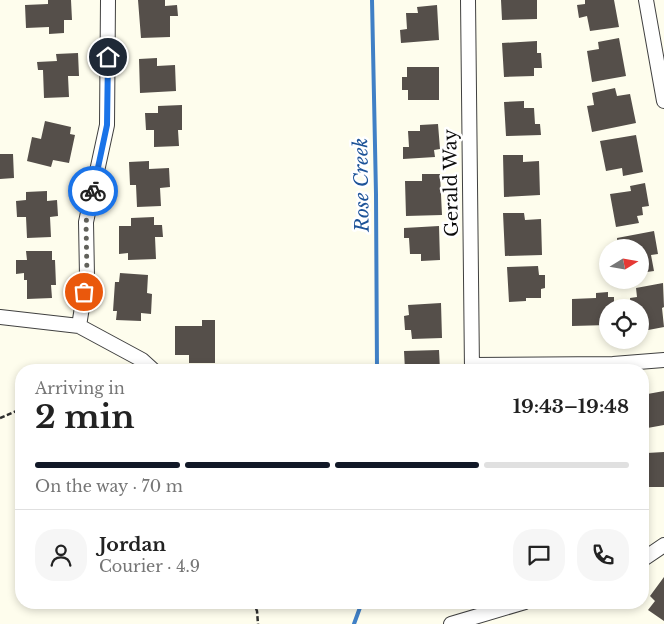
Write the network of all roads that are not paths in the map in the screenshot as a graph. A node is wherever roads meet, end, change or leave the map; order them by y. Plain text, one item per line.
1 (108, 0) edge
2 (468, 0) edge
3 (646, 0) edge
4 (664, 100) edge
5 (0, 318) edge
6 (79, 326) junction
7 (664, 360) edge
8 (146, 364) edge
9 (472, 364) edge
10 (613, 364) edge
11 (664, 544) edge
12 (649, 555) edge
13 (501, 609) edge
14 (451, 624) edge

1 - 6 street
2 - 9 street, Gerald Way
3 - 4 street
5 - 6 street
6 - 8 street
7 - 10 street
11 - 12 street
13 - 14 street

